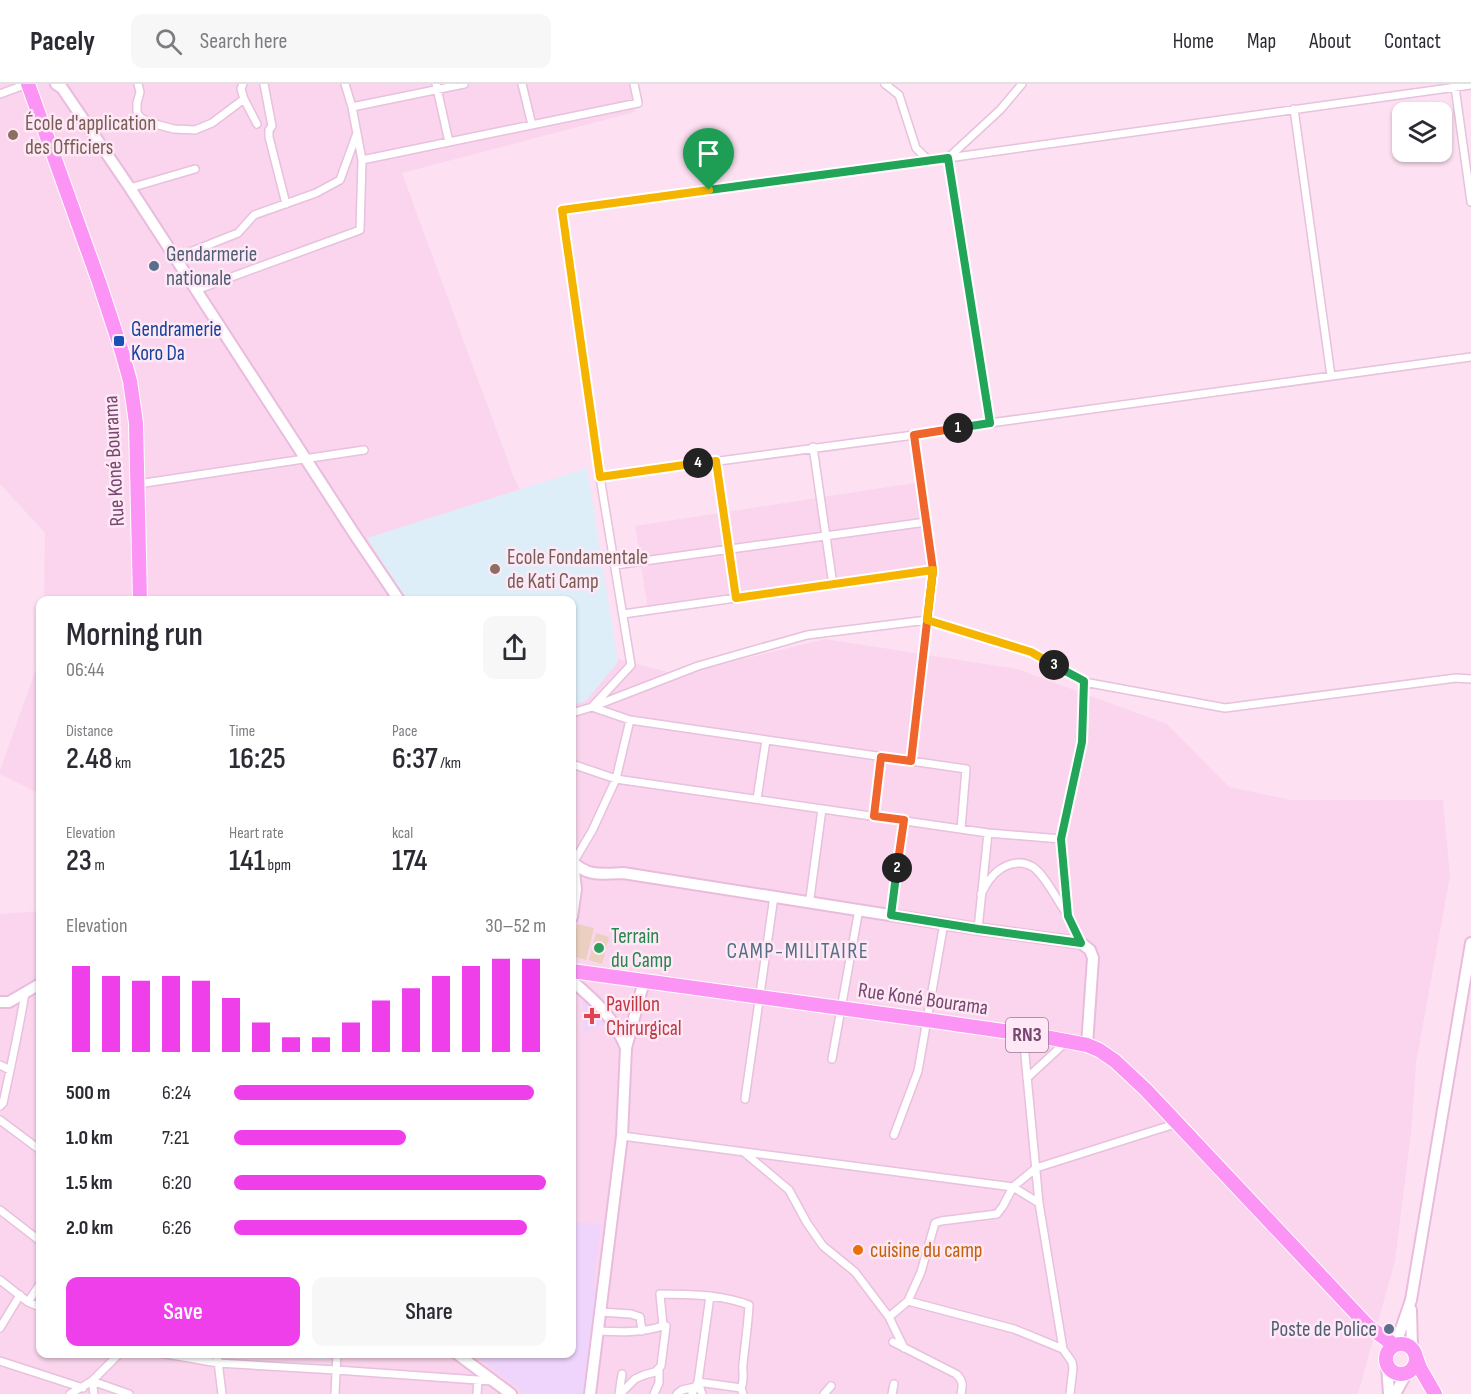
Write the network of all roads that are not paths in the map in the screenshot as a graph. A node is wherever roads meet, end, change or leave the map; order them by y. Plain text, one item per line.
1 (27, 84) edge
2 (56, 84) edge
3 (138, 84) edge
4 (243, 84) edge
5 (264, 84) edge
6 (345, 84) edge
7 (464, 84) edge
8 (522, 84) edge
9 (634, 84) edge
10 (885, 84) edge
11 (1022, 84) edge
12 (1471, 85) edge
13 (437, 87) edge
14 (1455, 87) junction
15 (0, 94) edge
16 (244, 99) junction
17 (352, 107) junction
18 (1294, 109) junction
19 (257, 123) dead end
20 (532, 125) junction
21 (357, 133) junction
22 (448, 142) junction
23 (948, 158) junction
24 (362, 160) junction
25 (929, 161) junction
26 (195, 169) dead end
27 (130, 188) junction
28 (1471, 202) edge
29 (286, 204) junction
30 (175, 258) junction
31 (196, 290) junction
32 (1471, 357) edge
33 (1331, 376) junction
34 (990, 423) junction
35 (914, 435) junction
36 (813, 447) junction
37 (364, 450) dead end
38 (306, 458) junction
39 (716, 461) junction
40 (600, 477) junction
41 (138, 484) junction
42 (926, 522) junction
43 (826, 536) junction
44 (729, 550) junction
45 (615, 566) junction
46 (933, 570) junction
47 (832, 585) junction
48 (140, 596) edge
49 (396, 596) edge
50 (736, 598) junction
51 (623, 614) junction
52 (927, 620) junction
53 (1471, 679) edge
54 (1084, 681) junction
55 (592, 707) junction
56 (576, 712) edge
57 (630, 720) junction
58 (766, 740) junction
59 (881, 757) junction
60 (911, 761) junction
61 (576, 765) edge
62 (616, 779) junction
63 (758, 799) junction
64 (822, 809) junction
65 (874, 816) junction
66 (904, 820) junction
67 (961, 829) junction
68 (988, 833) junction
69 (1061, 839) junction
70 (576, 856) edge
71 (576, 865) edge
72 (603, 874) junction
73 (576, 889) edge
74 (981, 894) junction
75 (774, 896) junction
76 (810, 898) dead end
77 (859, 909) junction
78 (891, 915) junction
79 (1068, 916) junction
80 (944, 923) junction
81 (978, 929) junction
82 (1081, 943) junction
83 (1470, 950) edge
84 (576, 972) edge
85 (644, 981) junction
86 (576, 984) edge
87 (36, 986) edge
88 (25, 993) junction
89 (759, 997) junction
90 (0, 1002) edge
91 (841, 1008) junction
92 (927, 1020) junction
93 (631, 1027) junction
94 (620, 1032) junction
95 (1023, 1034) junction
96 (1067, 1041) junction
97 (1087, 1045) junction
98 (627, 1048) junction
99 (832, 1059) dead end
100 (0, 1065) edge
101 (10, 1070) junction
102 (1027, 1078) junction
103 (745, 1099) dead end
104 (0, 1107) edge
105 (0, 1120) edge
106 (1178, 1122) junction
107 (894, 1135) dead end
108 (622, 1136) junction
109 (36, 1147) edge
110 (744, 1152) junction
111 (1036, 1168) junction
112 (1013, 1187) junction
113 (1039, 1203) junction
114 (0, 1210) edge
115 (36, 1238) edge
116 (0, 1280) edge
117 (36, 1290) edge
118 (20, 1295) junction
119 (710, 1296) junction
120 (1411, 1300) junction
121 (908, 1301) junction
122 (28, 1302) junction
123 (36, 1305) edge
124 (600, 1312) junction
125 (889, 1317) junction
126 (663, 1326) junction
127 (1368, 1326) junction
128 (0, 1328) edge
129 (642, 1330) junction
130 (597, 1331) junction
131 (893, 1342) dead end
132 (1394, 1346) junction
133 (904, 1348) junction
134 (1063, 1349) junction
135 (1413, 1350) junction
136 (115, 1358) edge
137 (189, 1358) edge
138 (218, 1358) edge
139 (337, 1358) edge
140 (463, 1358) edge
141 (0, 1360) edge
142 (218, 1363) junction
143 (1387, 1365) junction
144 (659, 1367) junction
145 (336, 1370) junction
146 (622, 1374) dead end
147 (1406, 1374) junction
148 (478, 1380) junction
149 (92, 1381) junction
150 (495, 1381) junction
151 (894, 1384) dead end
152 (831, 1386) dead end
153 (695, 1387) edge
154 (83, 1388) junction
155 (742, 1391) edge
156 (70, 1394) edge
157 (94, 1394) edge
158 (129, 1394) edge
159 (222, 1394) edge
160 (335, 1394) edge
161 (477, 1394) edge
162 (511, 1394) edge
163 (590, 1394) edge
164 (620, 1394) edge
165 (654, 1394) edge
166 (677, 1394) edge
167 (702, 1394) edge
168 (824, 1394) edge
169 (892, 1394) edge
170 (961, 1394) edge
171 (1070, 1394) edge
172 (1389, 1394) edge
173 (1395, 1394) edge
174 (1434, 1394) edge

1 - 15 street
1 - 41 highway, Rue Koné Bourama
2 - 27 street
3 - 16 street
4 - 16 street
5 - 29 street
6 - 17 street
7 - 13 street
8 - 20 street
9 - 20 street
10 - 25 street
11 - 23 street
12 - 14 street
13 - 17 street
13 - 22 street
14 - 18 street
14 - 28 street
16 - 19 street
17 - 21 street
18 - 23 street
18 - 33 street
20 - 22 street
21 - 24 street
21 - 29 street
22 - 24 street
23 - 25 street
23 - 34 street
24 - 31 street
25 - 40 street
26 - 27 street
27 - 30 street
29 - 30 street
30 - 31 street
31 - 38 street
32 - 33 street
33 - 34 street
34 - 35 street
35 - 36 street
35 - 42 street
36 - 39 street
36 - 43 street
37 - 38 street
38 - 41 street
38 - 49 street
39 - 40 street
39 - 44 street
40 - 45 street
41 - 48 highway, Rue Koné Bourama
42 - 43 street
42 - 46 street
43 - 44 street
43 - 47 street
44 - 45 street
44 - 50 street
45 - 51 street
46 - 47 street
46 - 52 street
47 - 50 street
50 - 51 street
51 - 55 street
52 - 54 street
52 - 55 street
52 - 60 street
53 - 54 street
54 - 69 street
55 - 56 street
55 - 57 street
57 - 58 street
57 - 62 street
58 - 59 street
58 - 63 street
59 - 60 street
59 - 65 street
60 - 67 street
61 - 62 street
62 - 63 street
62 - 70 street
63 - 64 street
64 - 65 street
64 - 76 street
65 - 66 street
66 - 67 street
66 - 78 street
67 - 68 street
68 - 69 street
68 - 74 street
69 - 79 street
71 - 72 street
72 - 73 street
72 - 75 street
74 - 79 street
74 - 81 street
75 - 77 street
75 - 89 street
77 - 78 street
77 - 91 street
78 - 80 street
79 - 82 street
80 - 81 street
80 - 92 street
81 - 82 street
82 - 97 street
83 - 120 street
84 - 85 highway, Rue Koné Bourama / RN3
85 - 89 highway, Rue Koné Bourama / RN3
85 - 93 street
86 - 94 street
87 - 88 street
88 - 90 street
88 - 101 street
89 - 91 highway, Rue Koné Bourama / RN3
89 - 103 street
91 - 92 highway, Rue Koné Bourama / RN3
91 - 99 street
92 - 95 highway, Rue Koné Bourama / RN3
92 - 107 street
93 - 94 street
93 - 98 street
94 - 98 street
95 - 96 highway, Rue Koné Bourama / RN3
95 - 102 street
96 - 97 highway, Rue Koné Bourama / RN3
96 - 102 street
97 - 106 highway, Rue Koné Bourama / RN3
98 - 108 street
100 - 101 street
101 - 104 street
102 - 111 street
105 - 109 street
106 - 111 street
106 - 127 highway, Rue Koné Bourama / RN3
108 - 110 street
108 - 124 street
110 - 112 street
110 - 125 street
111 - 112 street
111 - 113 street
112 - 113 street
112 - 121 street
113 - 134 street
114 - 115 street
116 - 118 street
117 - 122 street
118 - 122 street
118 - 128 street
119 - 126 street
119 - 153 street
119 - 155 street
120 - 132 street
120 - 135 street
121 - 125 street
121 - 134 street
122 - 123 street
124 - 129 street
124 - 130 street
125 - 133 street
126 - 129 street
126 - 144 street
127 - 132 highway, Rue Koné Bourama / RN3
127 - 143 highway, Rue Koné Bourama / RN3
129 - 130 street
130 - 163 street
131 - 133 street
132 - 135 highway
132 - 143 highway
133 - 170 street
134 - 171 street
135 - 147 highway
135 - 174 highway
136 - 149 street
137 - 142 street
138 - 142 street
139 - 145 street
140 - 150 street
141 - 154 street
142 - 145 street
142 - 159 street
143 - 147 highway
143 - 172 street
144 - 164 street
144 - 165 street
145 - 148 street
145 - 160 street
146 - 164 street
147 - 173 street
147 - 174 highway
148 - 150 street
148 - 161 street
149 - 154 street
149 - 157 street
149 - 158 street
150 - 162 street
151 - 169 street
152 - 168 street
153 - 155 street
153 - 166 street
153 - 167 street
154 - 156 street

